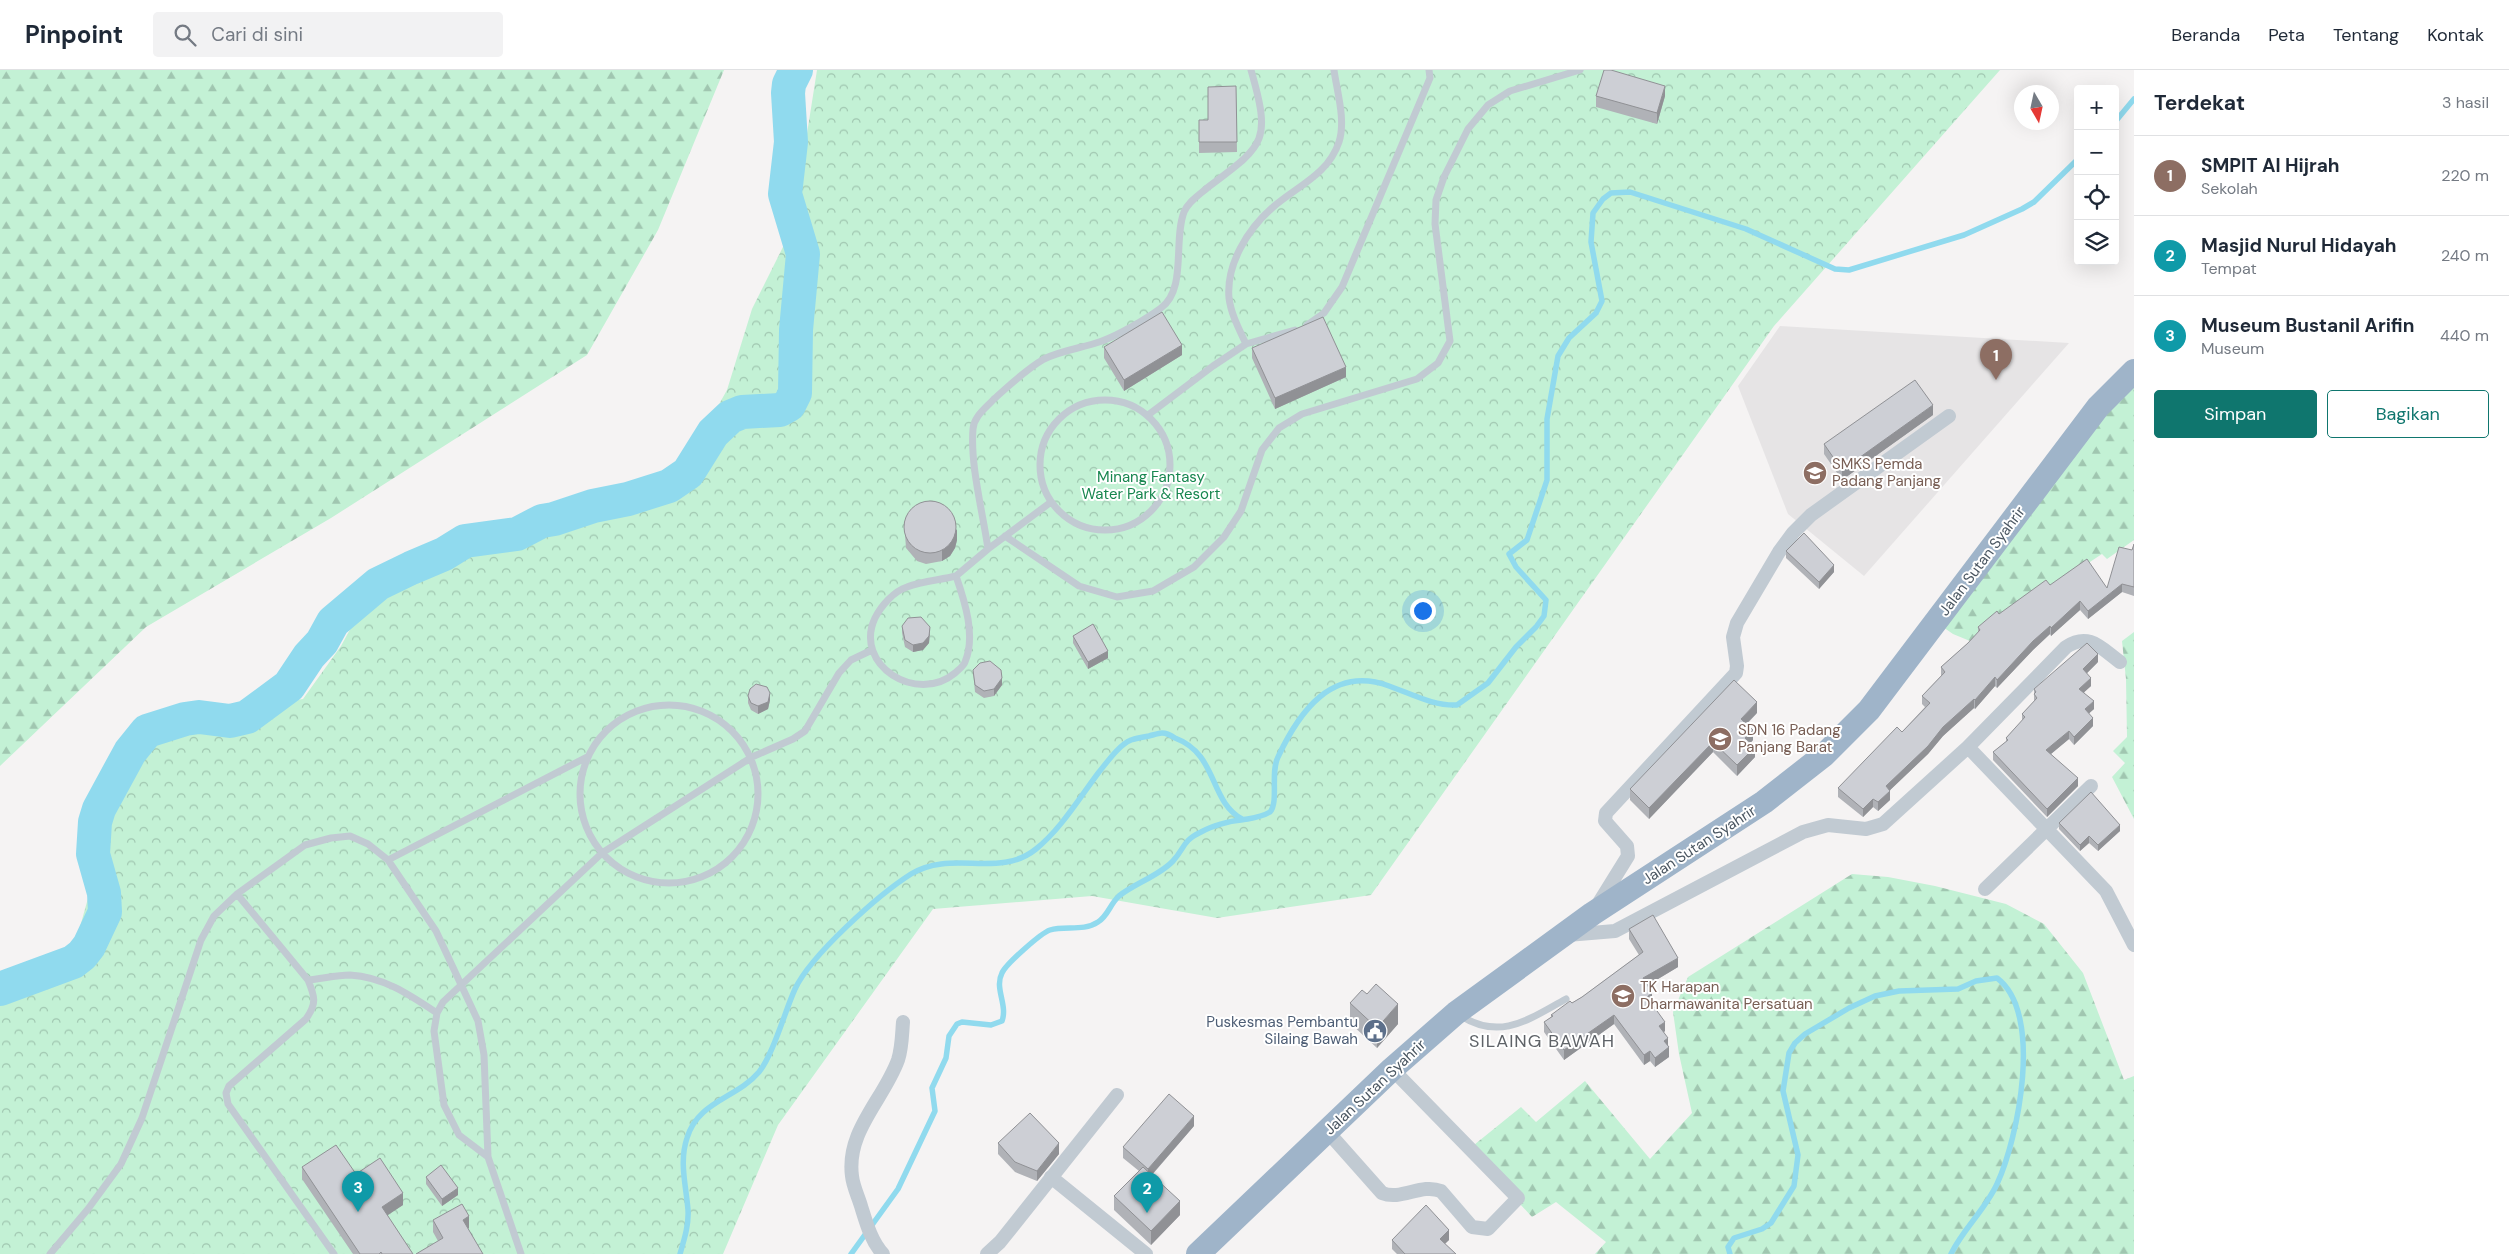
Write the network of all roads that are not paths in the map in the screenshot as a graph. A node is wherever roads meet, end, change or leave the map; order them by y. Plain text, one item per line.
1 (1251, 70) edge
2 (1334, 70) edge
3 (1429, 70) edge
4 (1580, 70) edge
5 (1246, 344) junction
6 (2134, 371) edge
7 (1148, 415) junction
8 (1949, 416) dead end
9 (1051, 502) junction
10 (1005, 536) junction
11 (988, 549) junction
12 (956, 576) junction
13 (872, 650) junction
14 (2120, 662) dead end
15 (1968, 747) junction
16 (587, 757) junction
17 (752, 757) junction
18 (2091, 786) dead end
19 (2047, 830) junction
20 (602, 853) junction
21 (388, 860) junction
22 (1985, 889) dead end
23 (237, 894) junction
24 (1592, 914) junction
25 (1565, 935) junction
26 (2134, 945) edge
27 (308, 980) junction
28 (462, 982) junction
29 (1566, 999) dead end
30 (438, 1013) junction
31 (1456, 1013) junction
32 (903, 1022) dead end
33 (1392, 1069) junction
34 (1117, 1095) dead end
35 (1327, 1131) junction
36 (488, 1157) junction
37 (1051, 1177) junction
38 (50, 1254) edge
39 (334, 1254) edge
40 (521, 1254) edge
41 (883, 1254) edge
42 (987, 1254) edge
43 (1146, 1254) edge
44 (1198, 1254) edge

1 - 11 lane
2 - 5 lane
3 - 5 lane
4 - 10 lane
5 - 7 lane
6 - 24 highway, Jalan Sutan Syahrir
7 - 9 lane
7 - 9 lane
8 - 24 street
9 - 10 lane
10 - 11 lane
11 - 12 lane
12 - 13 lane
12 - 13 lane
13 - 17 lane
14 - 15 street
15 - 19 street
15 - 25 street
16 - 17 lane
16 - 20 lane
16 - 21 lane
17 - 20 lane
17 - 20 lane
18 - 19 street
19 - 22 street
19 - 26 street
20 - 28 lane
21 - 23 lane
21 - 28 lane
23 - 27 lane
23 - 38 lane
24 - 25 highway, Jalan Sutan Syahrir
25 - 31 highway, Jalan Sutan Syahrir
27 - 30 lane
27 - 39 lane
28 - 30 lane
28 - 36 lane
29 - 31 lane
30 - 36 lane
31 - 33 highway, Jalan Sutan Syahrir
32 - 41 street
33 - 35 highway, Jalan Sutan Syahrir
33 - 35 street
34 - 37 street
35 - 44 highway, Jalan Sutan Syahrir
36 - 40 lane
37 - 42 street
37 - 43 street

